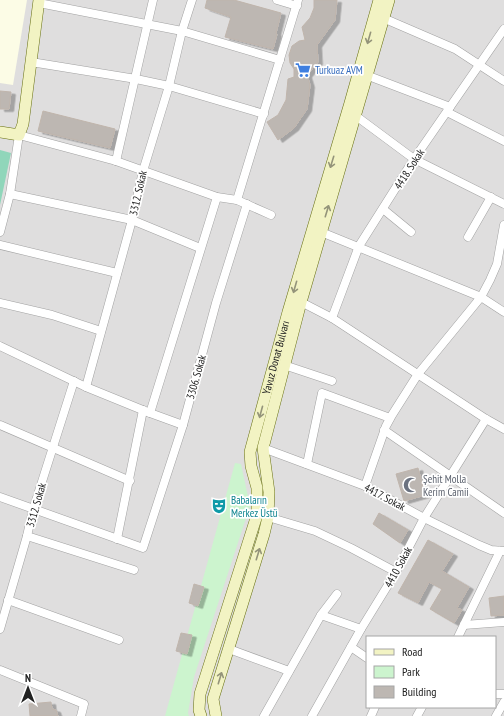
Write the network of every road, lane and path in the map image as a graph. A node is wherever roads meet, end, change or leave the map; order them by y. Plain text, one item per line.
1 (153, 0) edge
2 (192, 0) edge
3 (277, 0) edge
4 (379, 0) edge
5 (389, 0) edge
6 (39, 2) edge
7 (298, 3) edge
8 (383, 18) junction
9 (148, 24) junction
10 (504, 29) edge
11 (182, 31) junction
12 (280, 60) junction
13 (31, 62) junction
14 (479, 65) junction
15 (366, 75) junction
16 (136, 79) junction
17 (504, 81) edge
18 (169, 86) junction
19 (448, 110) junction
20 (264, 114) junction
21 (356, 116) junction
22 (0, 132) edge
23 (19, 135) junction
24 (504, 141) edge
25 (414, 159) junction
26 (116, 161) junction
27 (143, 171) junction
28 (10, 194) junction
29 (217, 197) junction
30 (491, 197) junction
31 (237, 200) junction
32 (247, 204) junction
33 (504, 204) edge
34 (383, 209) junction
35 (271, 214) dead end
36 (132, 220) junction
37 (504, 225) edge
38 (0, 232) edge
39 (321, 232) junction
40 (411, 232) dead end
41 (468, 237) dead end
42 (0, 245) edge
43 (359, 246) junction
44 (200, 248) junction
45 (501, 256) edge
46 (117, 273) junction
47 (481, 297) junction
48 (301, 302) junction
49 (0, 303) edge
50 (504, 312) edge
51 (332, 318) junction
52 (101, 331) junction
53 (0, 346) edge
54 (284, 365) junction
55 (418, 374) junction
56 (332, 380) dead end
57 (74, 381) junction
58 (86, 387) junction
59 (147, 412) junction
60 (390, 418) junction
61 (486, 419) junction
62 (0, 425) edge
63 (183, 425) junction
64 (504, 429) edge
65 (384, 430) junction
66 (54, 447) junction
67 (263, 448) junction
68 (307, 464) junction
69 (451, 475) junction
70 (130, 481) junction
71 (365, 486) junction
72 (0, 497) edge
73 (33, 510) junction
74 (504, 513) edge
75 (268, 516) junction
76 (424, 518) junction
77 (27, 536) junction
78 (117, 539) junction
79 (502, 551) edge
80 (134, 570) dead end
81 (396, 572) junction
82 (337, 594) dead end
83 (8, 600) junction
84 (321, 615) junction
85 (504, 622) edge
86 (464, 625) junction
87 (0, 629) edge
88 (361, 629) junction
89 (458, 636) edge
90 (120, 640) dead end
91 (351, 648) junction
92 (229, 649) junction
93 (366, 657) edge
94 (0, 670) edge
95 (289, 671) junction
96 (504, 702) edge
97 (81, 716) edge
98 (201, 716) edge
99 (216, 716) edge
100 (264, 716) edge
101 (312, 716) edge
102 (496, 716) edge

1 - 9 street
2 - 11 street, 3312. Sokak
3 - 7 street
4 -> 98 street, Yavuz Donat Bulvarı
5 - 8 street, Yavuz Donat Bulvarı
6 - 9 street
6 - 13 street
7 - 12 street
8 - 14 street
8 - 15 street, Yavuz Donat Bulvarı
9 - 11 street
9 - 16 street
10 - 14 street, 4418. Sokak
11 - 12 street
11 - 18 street, 3312. Sokak
12 - 20 street
13 - 16 street
13 - 23 street
14 - 17 street
14 - 19 street, 4418. Sokak
15 - 19 street
15 - 21 street, Yavuz Donat Bulvarı
16 - 18 street
16 - 26 street
18 - 20 street
18 - 27 street, 3312. Sokak
19 - 24 street
19 - 25 street, 4418. Sokak
20 - 31 street
21 - 25 street
39 -> 21 street, Yavuz Donat Bulvarı
22 - 23 street
23 - 26 street
23 - 28 street
25 - 30 street
25 - 34 street, 4418. Sokak
26 - 27 street
27 - 29 street
27 - 36 street, 3312. Sokak
28 - 36 street
28 - 38 street
29 - 31 street
29 - 44 street
30 - 33 street
30 - 41 street
31 - 32 street
32 - 35 street
32 - 63 street, 3306. Sokak
34 - 40 street
34 - 43 street, 4418. Sokak
36 - 44 street
36 - 46 street, 3312. Sokak
37 - 45 street
39 - 43 street
39 - 48 street, Yavuz Donat Bulvarı
42 - 46 street
43 - 47 street
43 - 51 street, 4418. Sokak
44 - 59 street
45 - 47 street
46 - 52 street, 3312. Sokak
47 - 50 street
47 - 55 street
48 - 51 street
48 - 54 street, Yavuz Donat Bulvarı
49 - 52 street
51 - 55 street
52 - 58 street, 3312. Sokak
53 - 57 street
54 - 56 street
54 - 67 street, Yavuz Donat Bulvarı
55 - 60 street
55 - 61 street
57 - 58 street
57 - 66 street, 3312. Sokak
58 - 59 street
59 - 63 street
59 - 70 street
60 - 65 street
60 - 68 street
61 - 64 street
61 - 69 street, 4410 Sokak
62 - 66 street
63 - 78 street, 3306. Sokak
65 - 69 street
65 - 71 street
66 - 70 street
66 - 73 street, 3312. Sokak
67 - 68 street, 4417. Sokak
67 - 75 street, Yavuz Donat Bulvarı
68 - 71 street, 4417. Sokak
69 - 74 street
69 - 76 street, 4410 Sokak
70 - 78 street
71 - 76 street, 4417. Sokak
72 - 73 street
73 - 77 street, 3312. Sokak
73 - 78 street
75 - 81 street
92 -> 75 street, Yavuz Donat Bulvarı
76 - 79 street, 4417. Sokak
76 - 81 street, 4410 Sokak
77 - 80 street
77 - 83 street, 3312. Sokak
79 - 86 street
81 - 88 street, 4410 Sokak
82 - 84 street
83 - 87 street, 3312. Sokak
83 - 90 street
84 - 88 street
84 - 95 street
85 - 86 street
86 - 89 street
88 - 91 street, 4410 Sokak
91 - 93 street
91 - 101 street, 4410 Sokak
92 - 95 street
99 -> 92 street, Yavuz Donat Bulvarı
94 - 97 street
95 - 100 street
96 - 102 street

